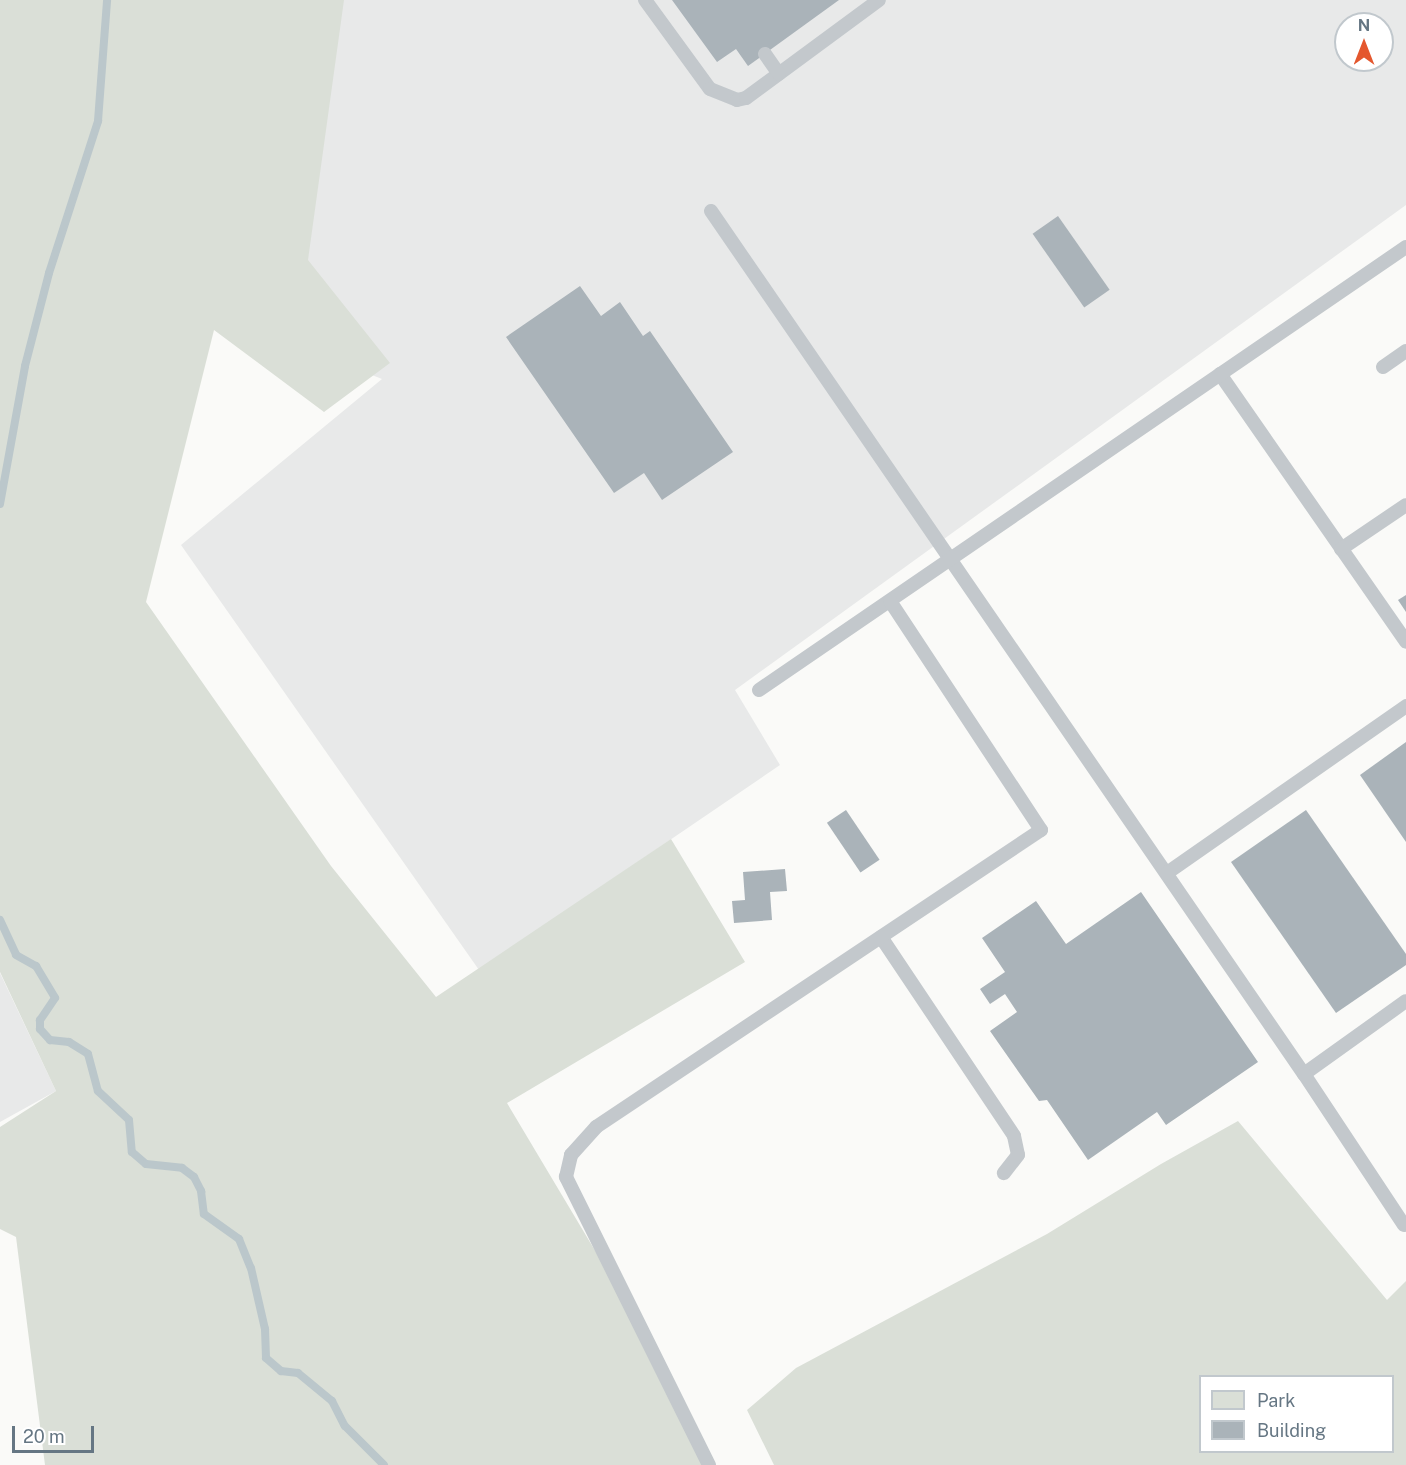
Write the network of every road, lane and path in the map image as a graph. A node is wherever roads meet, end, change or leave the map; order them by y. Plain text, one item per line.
1 (645, 0) edge
2 (879, 0) edge
3 (765, 54) dead end
4 (778, 74) junction
5 (711, 211) dead end
6 (1406, 247) edge
7 (1406, 351) edge
8 (1383, 367) dead end
9 (1221, 374) junction
10 (1406, 505) edge
11 (1341, 549) junction
12 (952, 558) junction
13 (890, 601) junction
14 (1406, 642) edge
15 (759, 690) dead end
16 (1406, 706) edge
17 (1167, 873) junction
18 (881, 937) junction
19 (1406, 1000) edge
20 (1304, 1074) junction
21 (1004, 1173) dead end
22 (1404, 1225) dead end
23 (709, 1465) edge

1 - 4 lane
2 - 4 lane
3 - 4 lane
5 - 12 lane
6 - 9 lane
7 - 8 lane
9 - 11 lane
9 - 12 lane
10 - 11 lane
11 - 14 lane
12 - 13 lane
12 - 17 lane
13 - 15 lane
13 - 18 lane
16 - 17 lane
17 - 20 lane
18 - 21 lane
18 - 23 lane
19 - 20 lane
20 - 22 lane

